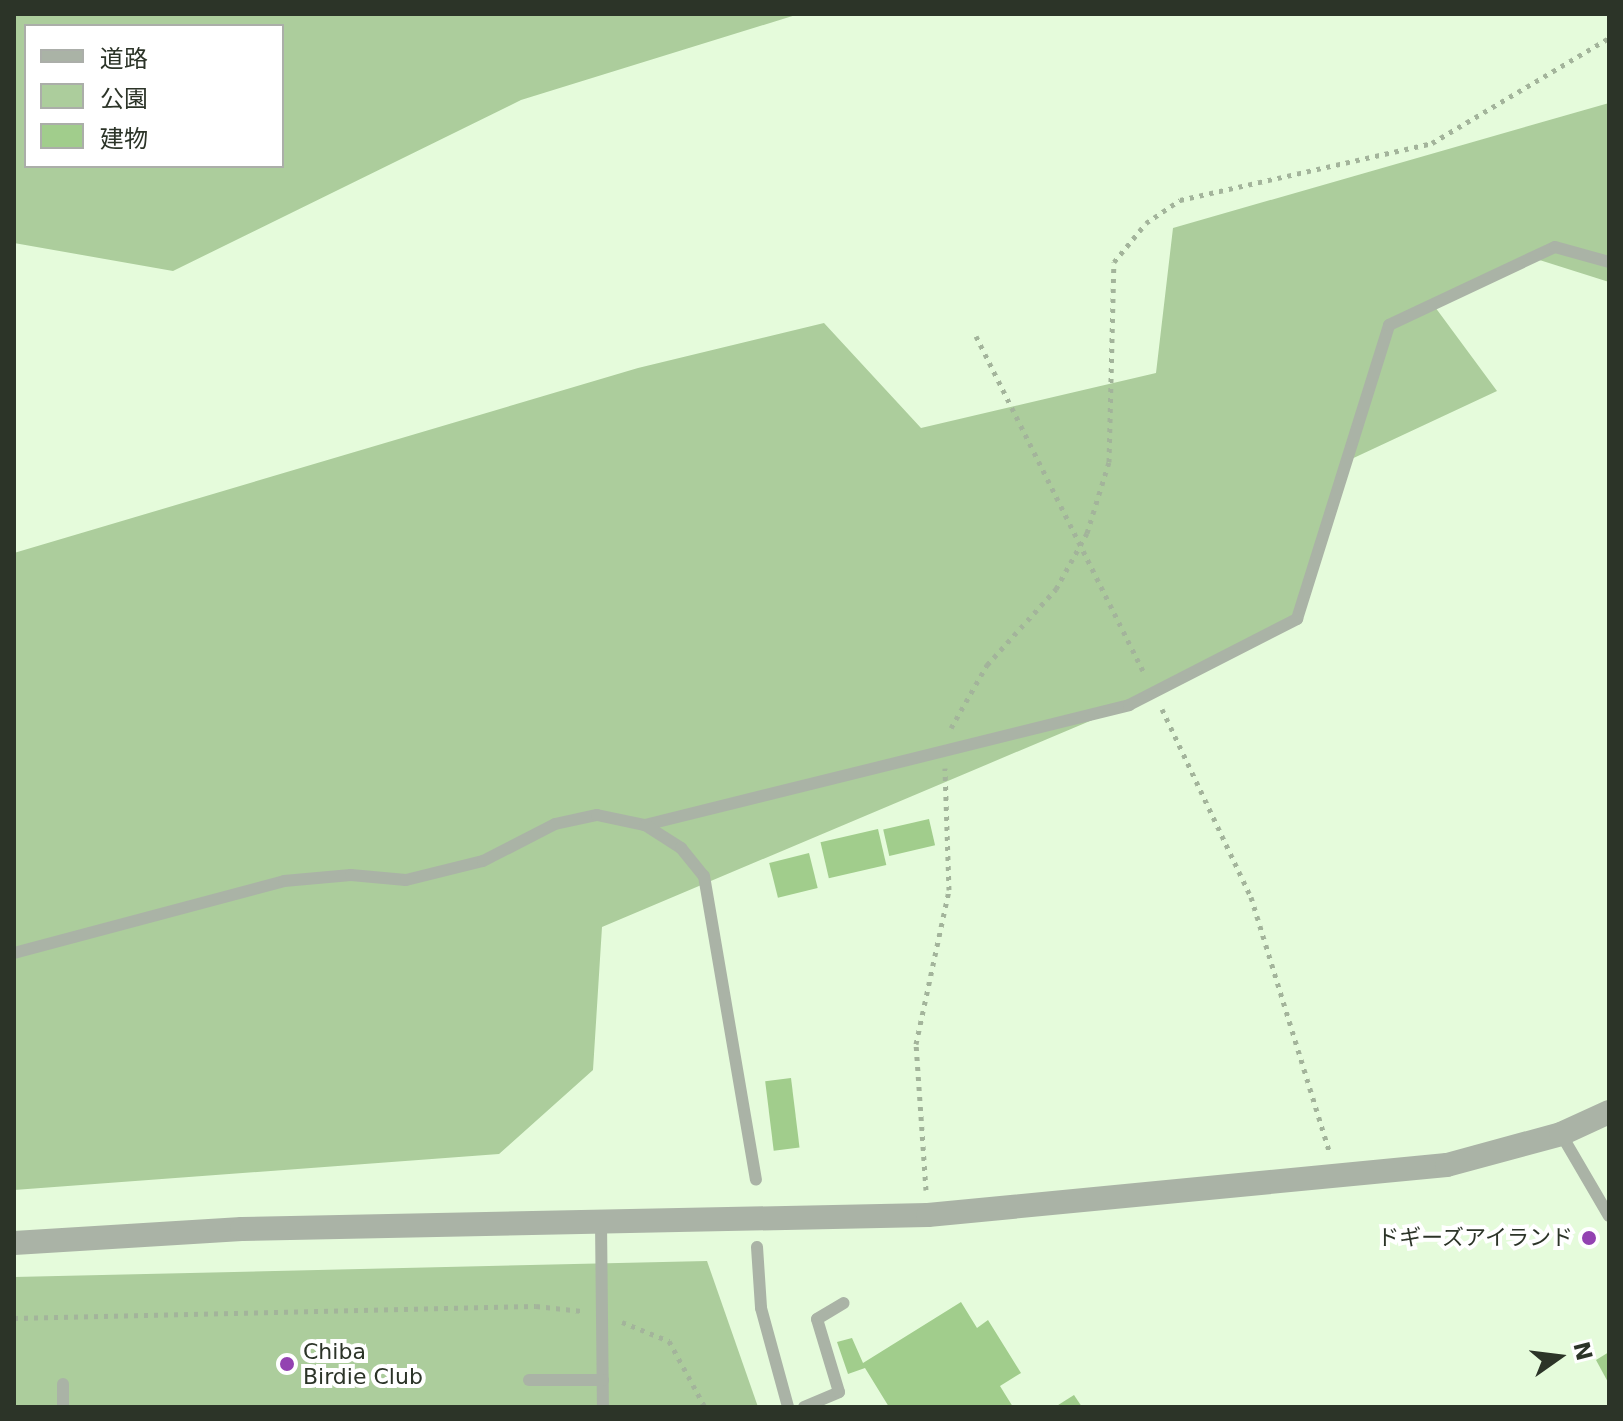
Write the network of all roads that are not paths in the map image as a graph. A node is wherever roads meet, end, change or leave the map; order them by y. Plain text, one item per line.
1 (1609, 262) edge
2 (645, 825) junction
3 (14, 953) edge
4 (1609, 1112) edge
5 (1561, 1134) junction
6 (756, 1180) dead end
7 (1609, 1216) edge
8 (601, 1222) junction
9 (14, 1243) edge
10 (757, 1247) dead end
11 (844, 1303) dead end
12 (529, 1380) dead end
13 (603, 1380) junction
14 (63, 1384) dead end
15 (63, 1407) edge
16 (603, 1407) edge
17 (788, 1407) edge
18 (804, 1407) edge

1 - 2 lane
2 - 3 lane
2 - 6 lane
4 - 5 street
5 - 7 lane
5 - 8 street
8 - 9 street
8 - 13 lane
10 - 17 lane
11 - 18 lane
12 - 13 lane
13 - 16 lane
14 - 15 lane

